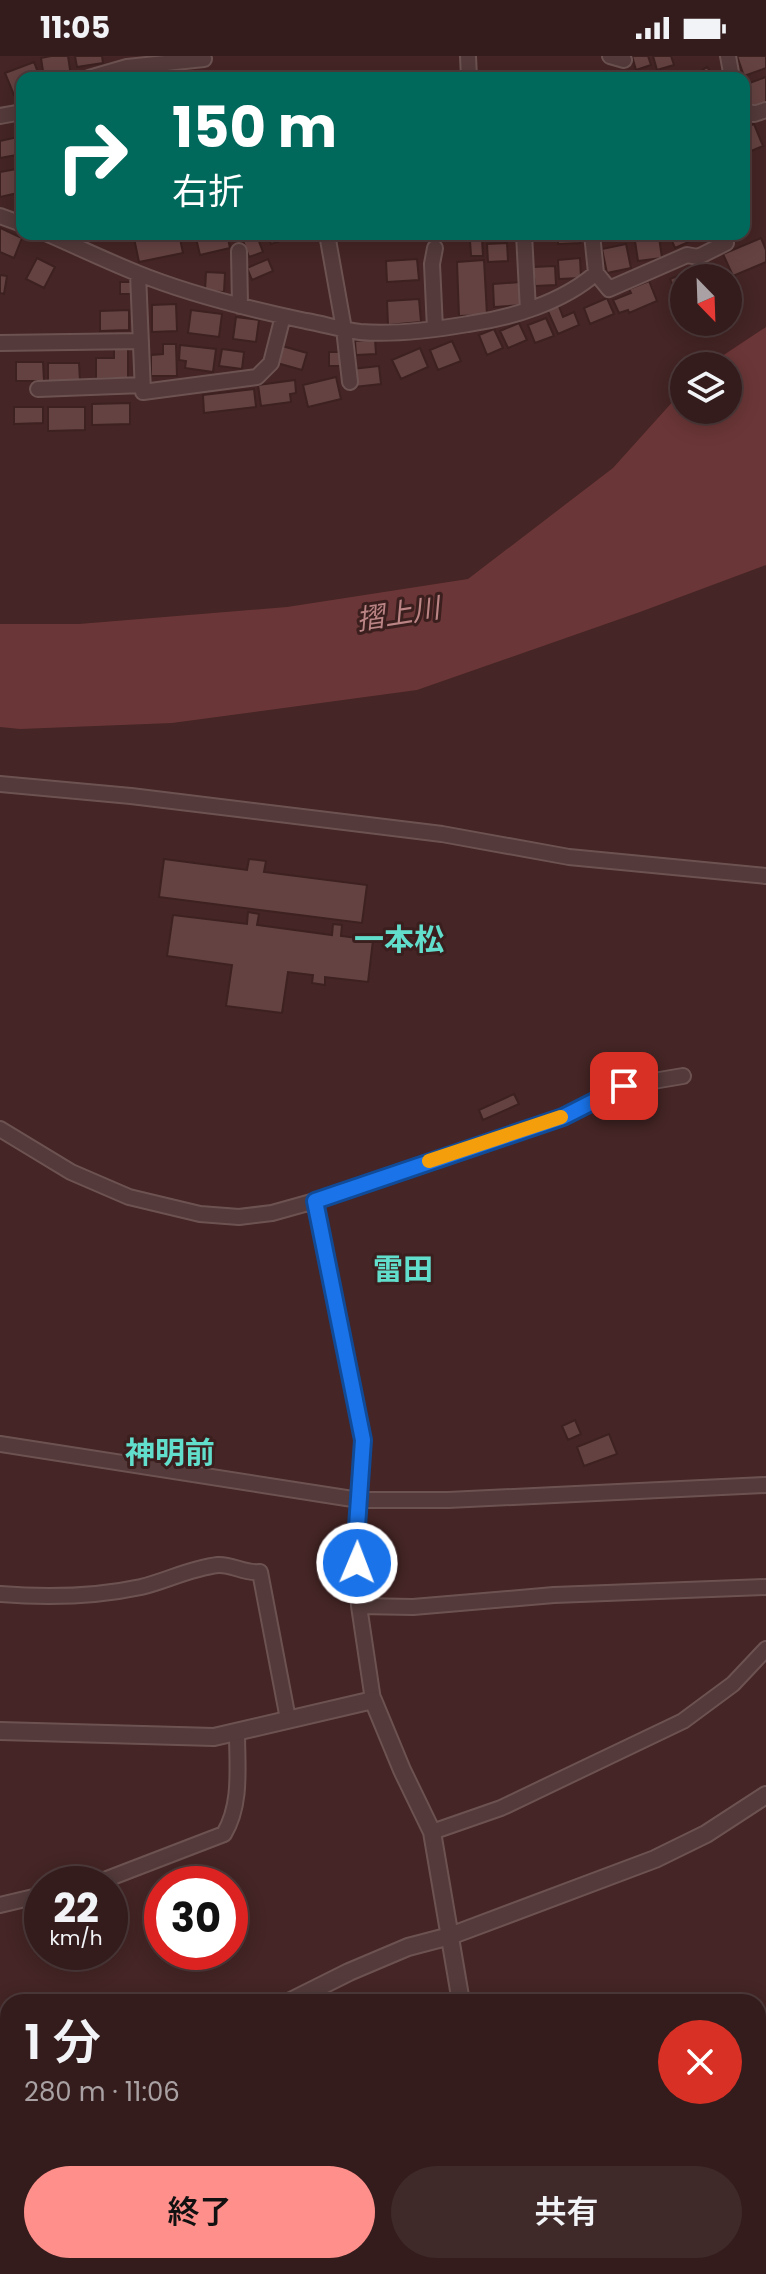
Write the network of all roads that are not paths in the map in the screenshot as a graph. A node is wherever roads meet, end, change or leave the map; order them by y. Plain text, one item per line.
1 (204, 59) dead end
2 (110, 72) edge
3 (62, 240) edge
4 (328, 240) edge
5 (524, 240) edge
6 (593, 240) edge
7 (726, 243) dead end
8 (435, 248) dead end
9 (239, 251) dead end
10 (596, 273) junction
11 (138, 274) junction
12 (240, 306) junction
13 (528, 310) junction
14 (283, 316) junction
15 (344, 329) junction
16 (435, 329) junction
17 (141, 341) junction
18 (0, 343) edge
19 (350, 382) dead end
20 (143, 385) junction
21 (38, 389) dead end
22 (0, 784) edge
23 (766, 876) edge
24 (683, 1076) dead end
25 (0, 1129) edge
26 (315, 1201) junction
27 (0, 1444) edge
28 (766, 1485) edge
29 (359, 1500) junction
30 (766, 1587) edge
31 (0, 1594) edge
32 (359, 1606) junction
33 (766, 1649) edge
34 (373, 1700) junction
35 (288, 1719) junction
36 (0, 1731) edge
37 (237, 1732) junction
38 (766, 1795) edge
39 (432, 1832) junction
40 (128, 1871) edge
41 (24, 1899) edge
42 (0, 1905) edge
43 (450, 1936) junction
44 (305, 1994) edge
45 (460, 1994) edge

1 - 2 street
3 - 11 street
4 - 15 street
5 - 13 street
6 - 10 street
7 - 10 street
8 - 16 street
9 - 12 street
10 - 13 street
11 - 12 street
11 - 17 street
12 - 14 street
13 - 16 street
14 - 15 street
14 - 20 street
15 - 16 street
15 - 19 street
17 - 18 street
17 - 20 street
20 - 21 street
22 - 23 street
24 - 26 street
25 - 26 street
26 - 29 street
27 - 29 street
28 - 29 street
29 - 32 street
30 - 32 street
31 - 35 street
32 - 34 street
33 - 39 street
34 - 35 street
34 - 39 street
35 - 37 street
36 - 37 street
37 - 40 street
38 - 43 street
39 - 43 street
41 - 42 street
43 - 44 street
43 - 45 street

